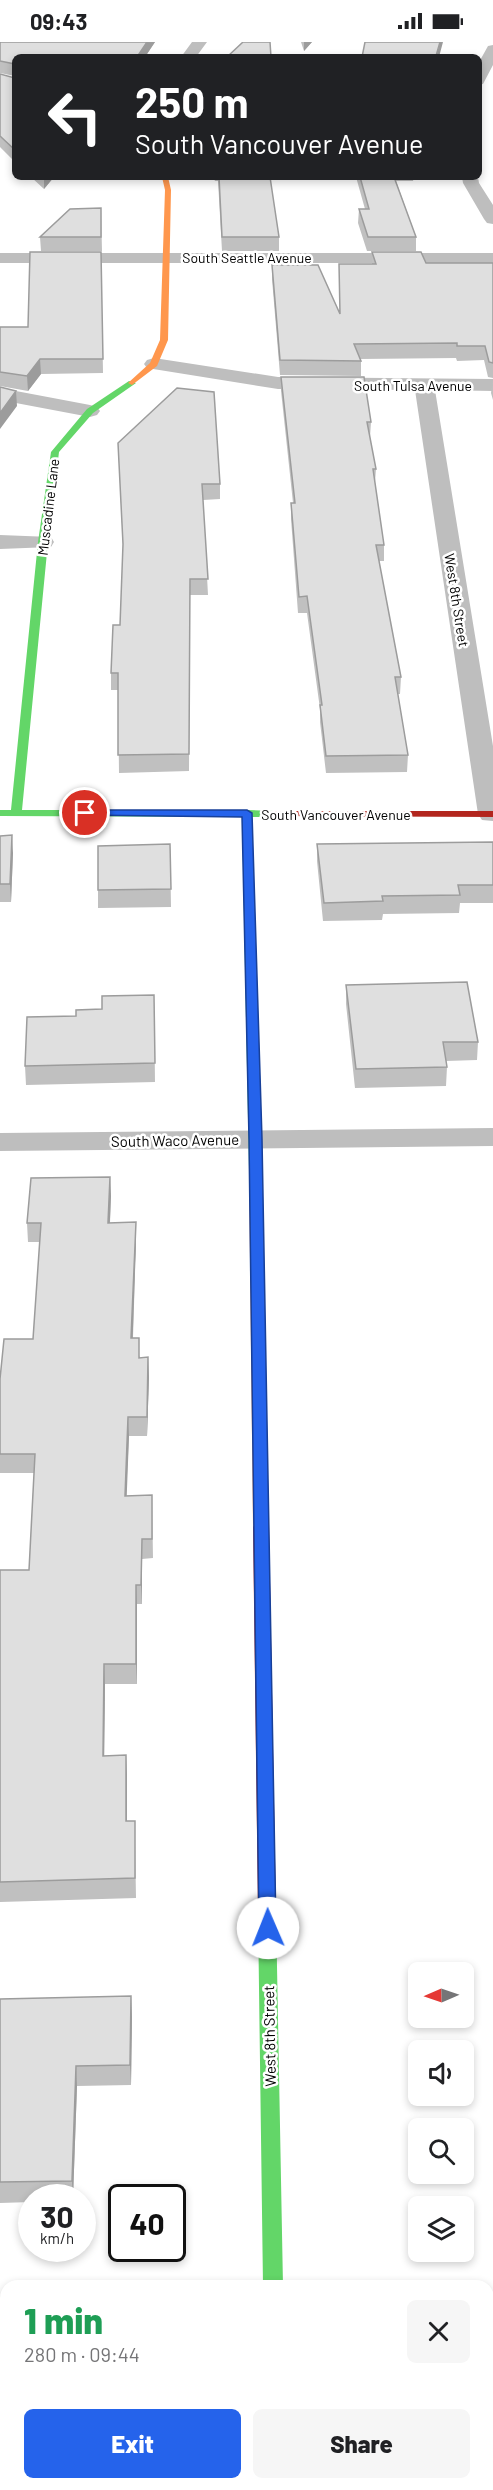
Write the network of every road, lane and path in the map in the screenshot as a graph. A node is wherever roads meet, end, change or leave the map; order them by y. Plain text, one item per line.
1 (200, 42) edge
2 (493, 49) edge
3 (190, 54) edge
4 (482, 72) edge
5 (166, 180) edge
6 (470, 180) edge
7 (493, 219) edge
8 (166, 257) junction
9 (0, 258) edge
10 (493, 258) edge
11 (154, 364) junction
12 (424, 385) junction
13 (493, 385) edge
14 (0, 394) edge
15 (90, 411) junction
16 (0, 542) edge
17 (43, 542) junction
18 (0, 813) edge
19 (16, 813) junction
20 (247, 813) junction
21 (492, 814) edge
22 (493, 1137) edge
23 (255, 1139) junction
24 (0, 1142) edge
25 (273, 2280) edge

1 - 3 street
2 - 4 street
5 - 8 street, Muscadine Lane
6 - 7 street
8 - 9 street, South Seattle Avenue
8 - 10 street, South Seattle Avenue
8 - 11 street, Muscadine Lane
11 - 12 street, South Tulsa Avenue
11 - 15 street, Muscadine Lane
12 - 13 street, South Tulsa Avenue
12 - 21 street, West 8th Street
14 - 15 street
15 - 17 street, Muscadine Lane
16 - 17 street
17 - 19 street, Muscadine Lane
18 - 19 street, South Vancouver Avenue
19 - 20 street, South Vancouver Avenue
20 - 21 street, South Vancouver Avenue
20 - 23 street, West 8th Street
22 - 23 street, South Waco Avenue
23 - 24 street, South Waco Avenue
23 - 25 street, West 8th Street

